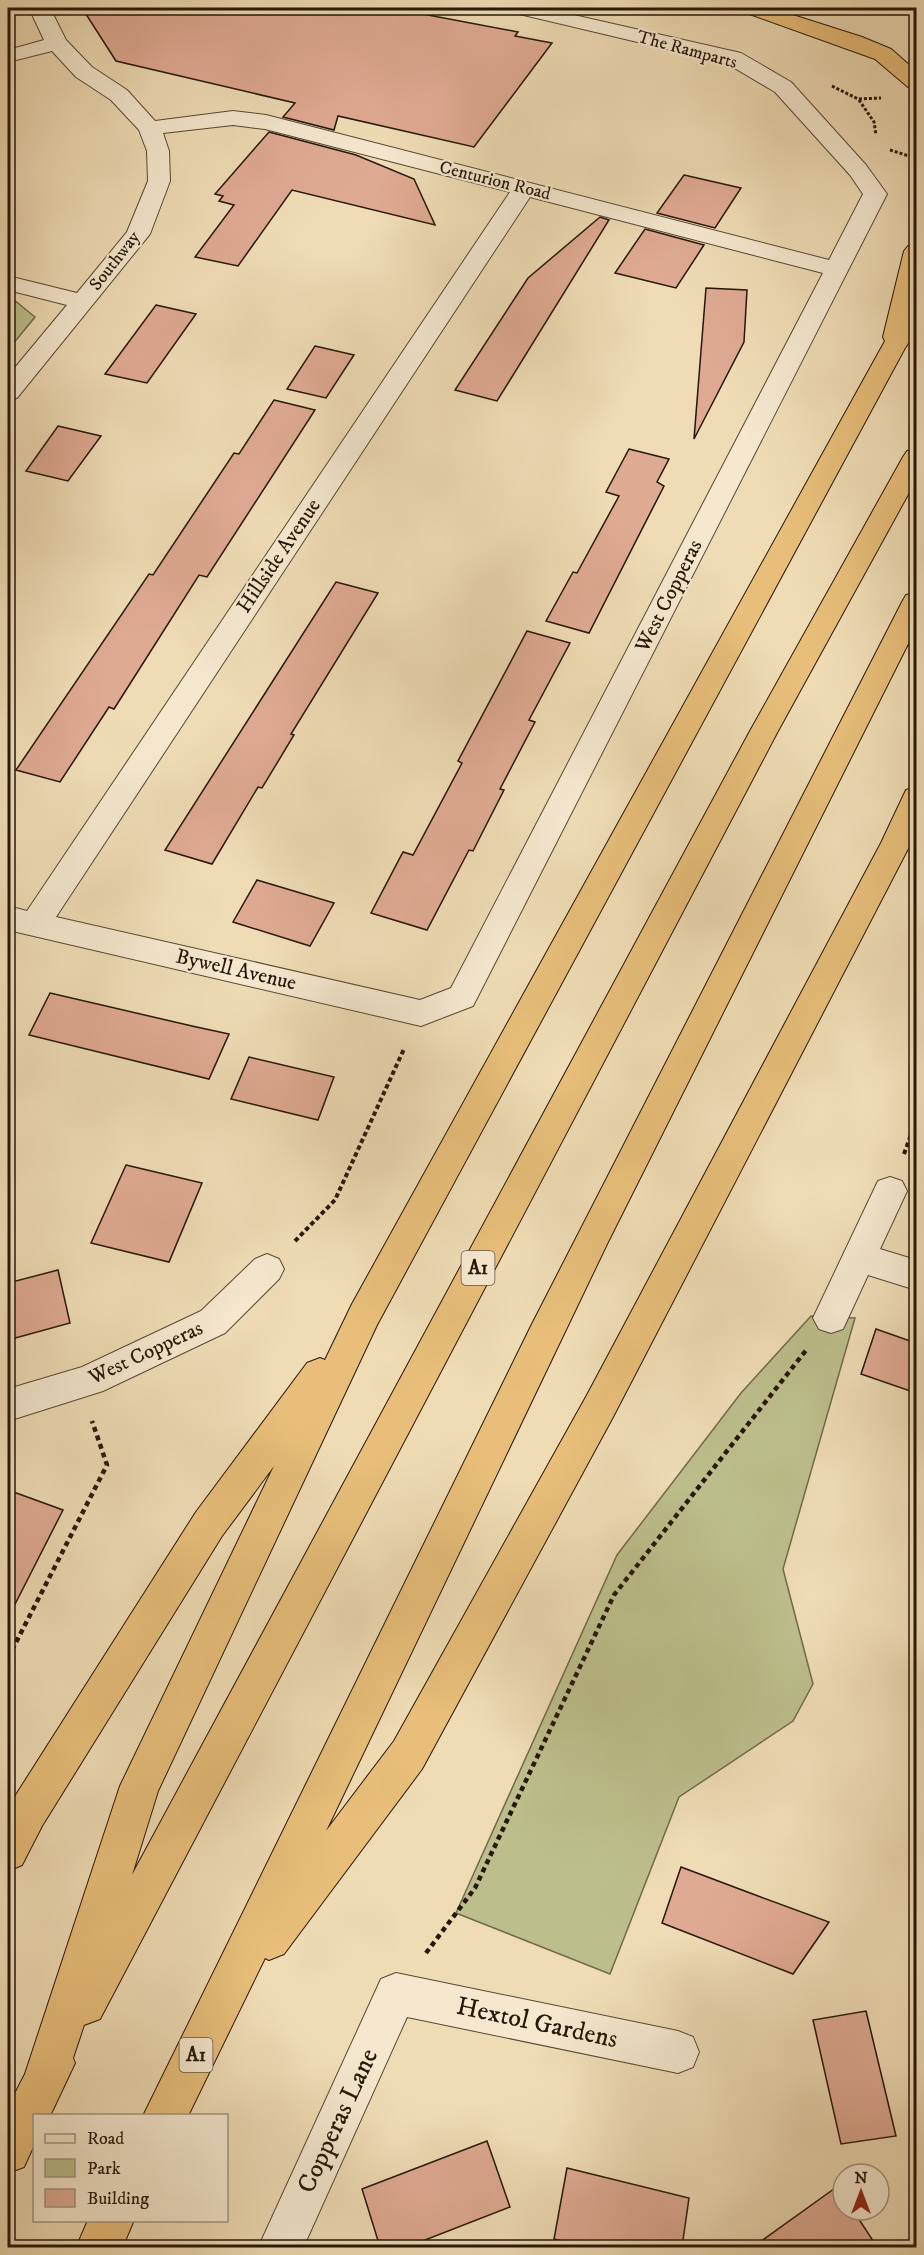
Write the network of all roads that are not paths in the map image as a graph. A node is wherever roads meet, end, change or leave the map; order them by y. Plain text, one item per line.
1 (40, 8) edge
2 (518, 8) edge
3 (751, 8) edge
4 (794, 8) edge
5 (56, 43) junction
6 (908, 49) dead end
7 (8, 56) edge
8 (916, 82) edge
9 (150, 128) junction
10 (524, 188) junction
11 (875, 194) joint
12 (916, 251) edge
13 (837, 268) junction
14 (8, 283) edge
15 (83, 302) junction
16 (916, 315) edge
17 (893, 347) junction
18 (8, 392) edge
19 (916, 457) edge
20 (916, 602) edge
21 (916, 798) edge
22 (21, 921) edge
23 (421, 1013) joint
24 (890, 1191) dead end
25 (859, 1257) junction
26 (267, 1269) road end
27 (916, 1275) edge
28 (364, 1315) junction
29 (831, 1318) road end
30 (8, 1405) edge
31 (8, 1851) edge
32 (396, 1994) joint
33 (226, 1995) junction
34 (678, 2052) dead end
35 (44, 2082) junction
36 (166, 2114) edge
37 (8, 2151) edge
38 (111, 2222) edge
39 (98, 2247) edge
40 (280, 2247) edge

1 - 5 street, Southway
2 - 11 street, The Ramparts
3 - 8 highway
4 - 6 highway
5 - 7 street
5 - 9 street, Southway
9 - 10 street, Centurion Road
9 - 15 street, Southway
10 - 13 street, Centurion Road
10 - 22 street, Hillside Avenue
11 - 13 street, West Copperas
12 - 17 highway
13 - 23 street, West Copperas
14 - 15 street
15 - 18 street, Southway
16 - 17 highway
17 - 28 highway
19 - 35 highway, A1
20 - 33 highway, A1
21 - 33 highway
22 - 23 street, Bywell Avenue
24 - 25 street
25 - 27 street
25 - 29 street
26 - 30 street, West Copperas
28 - 31 highway
28 - 35 highway
32 - 34 street, Hextol Gardens
32 - 40 street, Copperas Lane
33 - 36 highway, A1
35 - 37 highway, A1
38 - 39 highway

